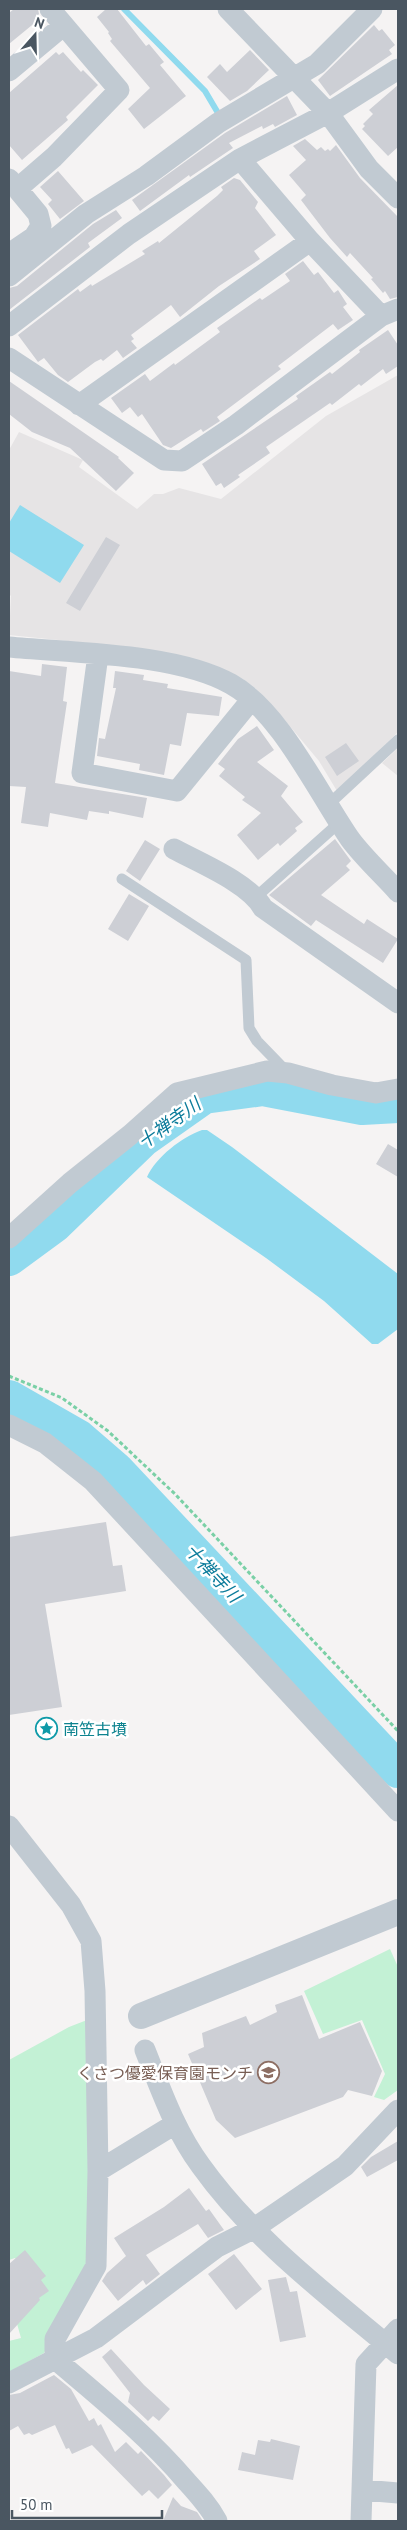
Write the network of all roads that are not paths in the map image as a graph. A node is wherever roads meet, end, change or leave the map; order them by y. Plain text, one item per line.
1 (50, 9) edge
2 (228, 9) edge
3 (372, 9) edge
4 (63, 26) junction
5 (398, 69) edge
6 (9, 71) edge
7 (295, 79) junction
8 (328, 113) junction
9 (240, 160) junction
10 (13, 184) edge
11 (398, 198) edge
12 (310, 241) junction
13 (9, 254) edge
14 (9, 276) edge
15 (390, 313) edge
16 (9, 326) edge
17 (9, 358) edge
18 (79, 406) junction
19 (9, 647) edge
20 (98, 655) junction
21 (251, 700) junction
22 (398, 740) edge
23 (334, 813) junction
24 (174, 849) dead end
25 (122, 879) dead end
26 (398, 892) edge
27 (255, 898) junction
28 (398, 1003) edge
29 (288, 1073) junction
30 (398, 1089) edge
31 (9, 1238) edge
32 (9, 1425) edge
33 (398, 1811) edge
34 (9, 1826) edge
35 (398, 1912) edge
36 (141, 2016) dead end
37 (145, 2050) dead end
38 (398, 2110) edge
39 (175, 2124) junction
40 (98, 2171) junction
41 (253, 2230) junction
42 (394, 2342) edge
43 (55, 2359) junction
44 (9, 2383) edge
45 (363, 2490) junction
46 (398, 2492) edge
47 (217, 2521) edge
48 (361, 2521) edge

1 - 4 street
2 - 7 street
3 - 7 street
4 - 6 street
4 - 10 street
5 - 8 street
7 - 8 street
7 - 14 street
8 - 9 street
8 - 11 street
9 - 12 street
9 - 16 street
10 - 13 street
12 - 15 street
12 - 18 street
15 - 18 street
17 - 18 street
19 - 20 street
20 - 21 street
20 - 21 street
21 - 23 street
22 - 23 lane
23 - 26 street
23 - 27 lane
24 - 27 street
25 - 29 lane
27 - 28 street
29 - 30 street
29 - 31 street
32 - 33 street
34 - 40 street
35 - 36 street
37 - 39 street
38 - 41 street
39 - 40 street
39 - 41 street
40 - 43 street
41 - 42 street
41 - 43 street
42 - 45 street
43 - 44 street
43 - 47 street
45 - 46 street
45 - 48 street

